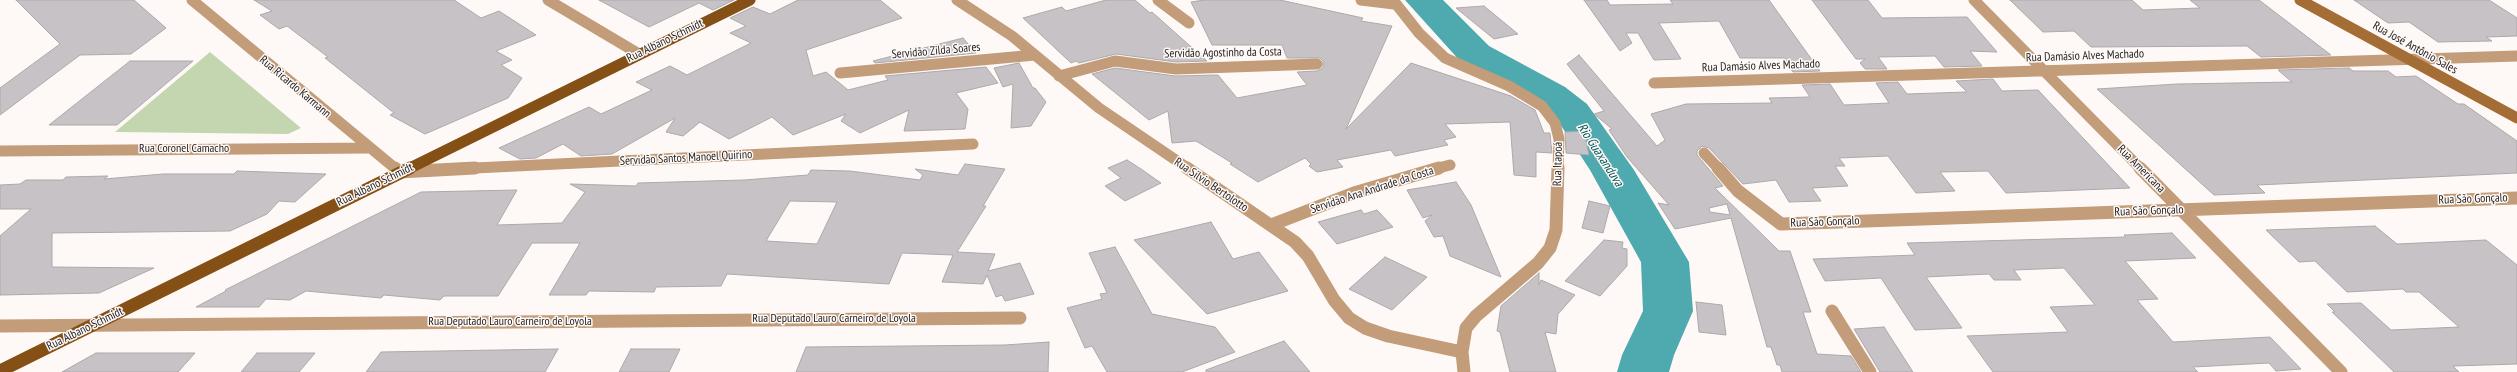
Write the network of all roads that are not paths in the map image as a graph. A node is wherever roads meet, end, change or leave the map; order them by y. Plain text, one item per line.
1 (192, 0) edge
2 (548, 0) edge
3 (750, 0) edge
4 (957, 0) edge
5 (1158, 0) edge
6 (1361, 0) edge
7 (1974, 0) edge
8 (2300, 0) edge
9 (1393, 2) edge
10 (1189, 23) dead end
11 (639, 54) junction
12 (1035, 54) junction
13 (2517, 56) edge
14 (2409, 59) junction
15 (1317, 64) dead end
16 (2044, 71) junction
17 (840, 73) dead end
18 (1059, 76) junction
19 (1654, 83) dead end
20 (2517, 118) edge
21 (974, 144) dead end
22 (368, 148) junction
23 (0, 151) edge
24 (1704, 153) dead end
25 (1450, 165) dead end
26 (399, 172) junction
27 (2517, 198) edge
28 (2181, 210) junction
29 (1271, 225) junction
30 (1832, 311) dead end
31 (1020, 318) dead end
32 (93, 325) junction
33 (0, 326) edge
34 (1462, 352) junction
35 (0, 371) edge
36 (1464, 372) edge
37 (1870, 372) edge
38 (2341, 372) edge

1 - 22 street, Rua Ricardo Karmann
2 - 11 street
3 - 11 main road, Rua Albano Schmidt
4 - 12 street, Rua Sílvio Bertolotto
5 - 10 street
6 - 9 street
7 - 16 street, Rua Americana
8 - 14 street, Rua José Antônio Sales
9 - 34 street, Rua Itapoá
11 - 26 main road, Rua Albano Schmidt
12 - 17 street, Servidão Zilda Soares
12 - 18 street, Rua Sílvio Bertolotto
13 - 14 street, Rua Damásio Alves Machado
14 - 16 street, Rua Damásio Alves Machado
14 - 20 street, Rua José Antônio Sales
15 - 18 street, Servidão Agostinho da Costa
16 - 19 street, Rua Damásio Alves Machado
16 - 28 street, Rua Americana
18 - 29 street, Rua Sílvio Bertolotto
21 - 26 street, Servidão Santos Manoel Quirino
22 - 23 street, Rua Coronel Camacho
22 - 26 street, Rua Ricardo Karmann
24 - 28 street, Rua São Gonçalo
25 - 29 street, Servidão Ana Andrade da Costa
26 - 32 main road, Rua Albano Schmidt
27 - 28 street, Rua São Gonçalo
28 - 38 street, Rua Americana
29 - 34 street, Rua Sílvio Bertolotto
30 - 37 street
31 - 32 street, Rua Deputado Lauro Carneiro de Loyola
32 - 33 street, Rua Deputado Lauro Carneiro de Loyola
32 - 35 main road, Rua Albano Schmidt
34 - 36 street, Rua Itapoá

